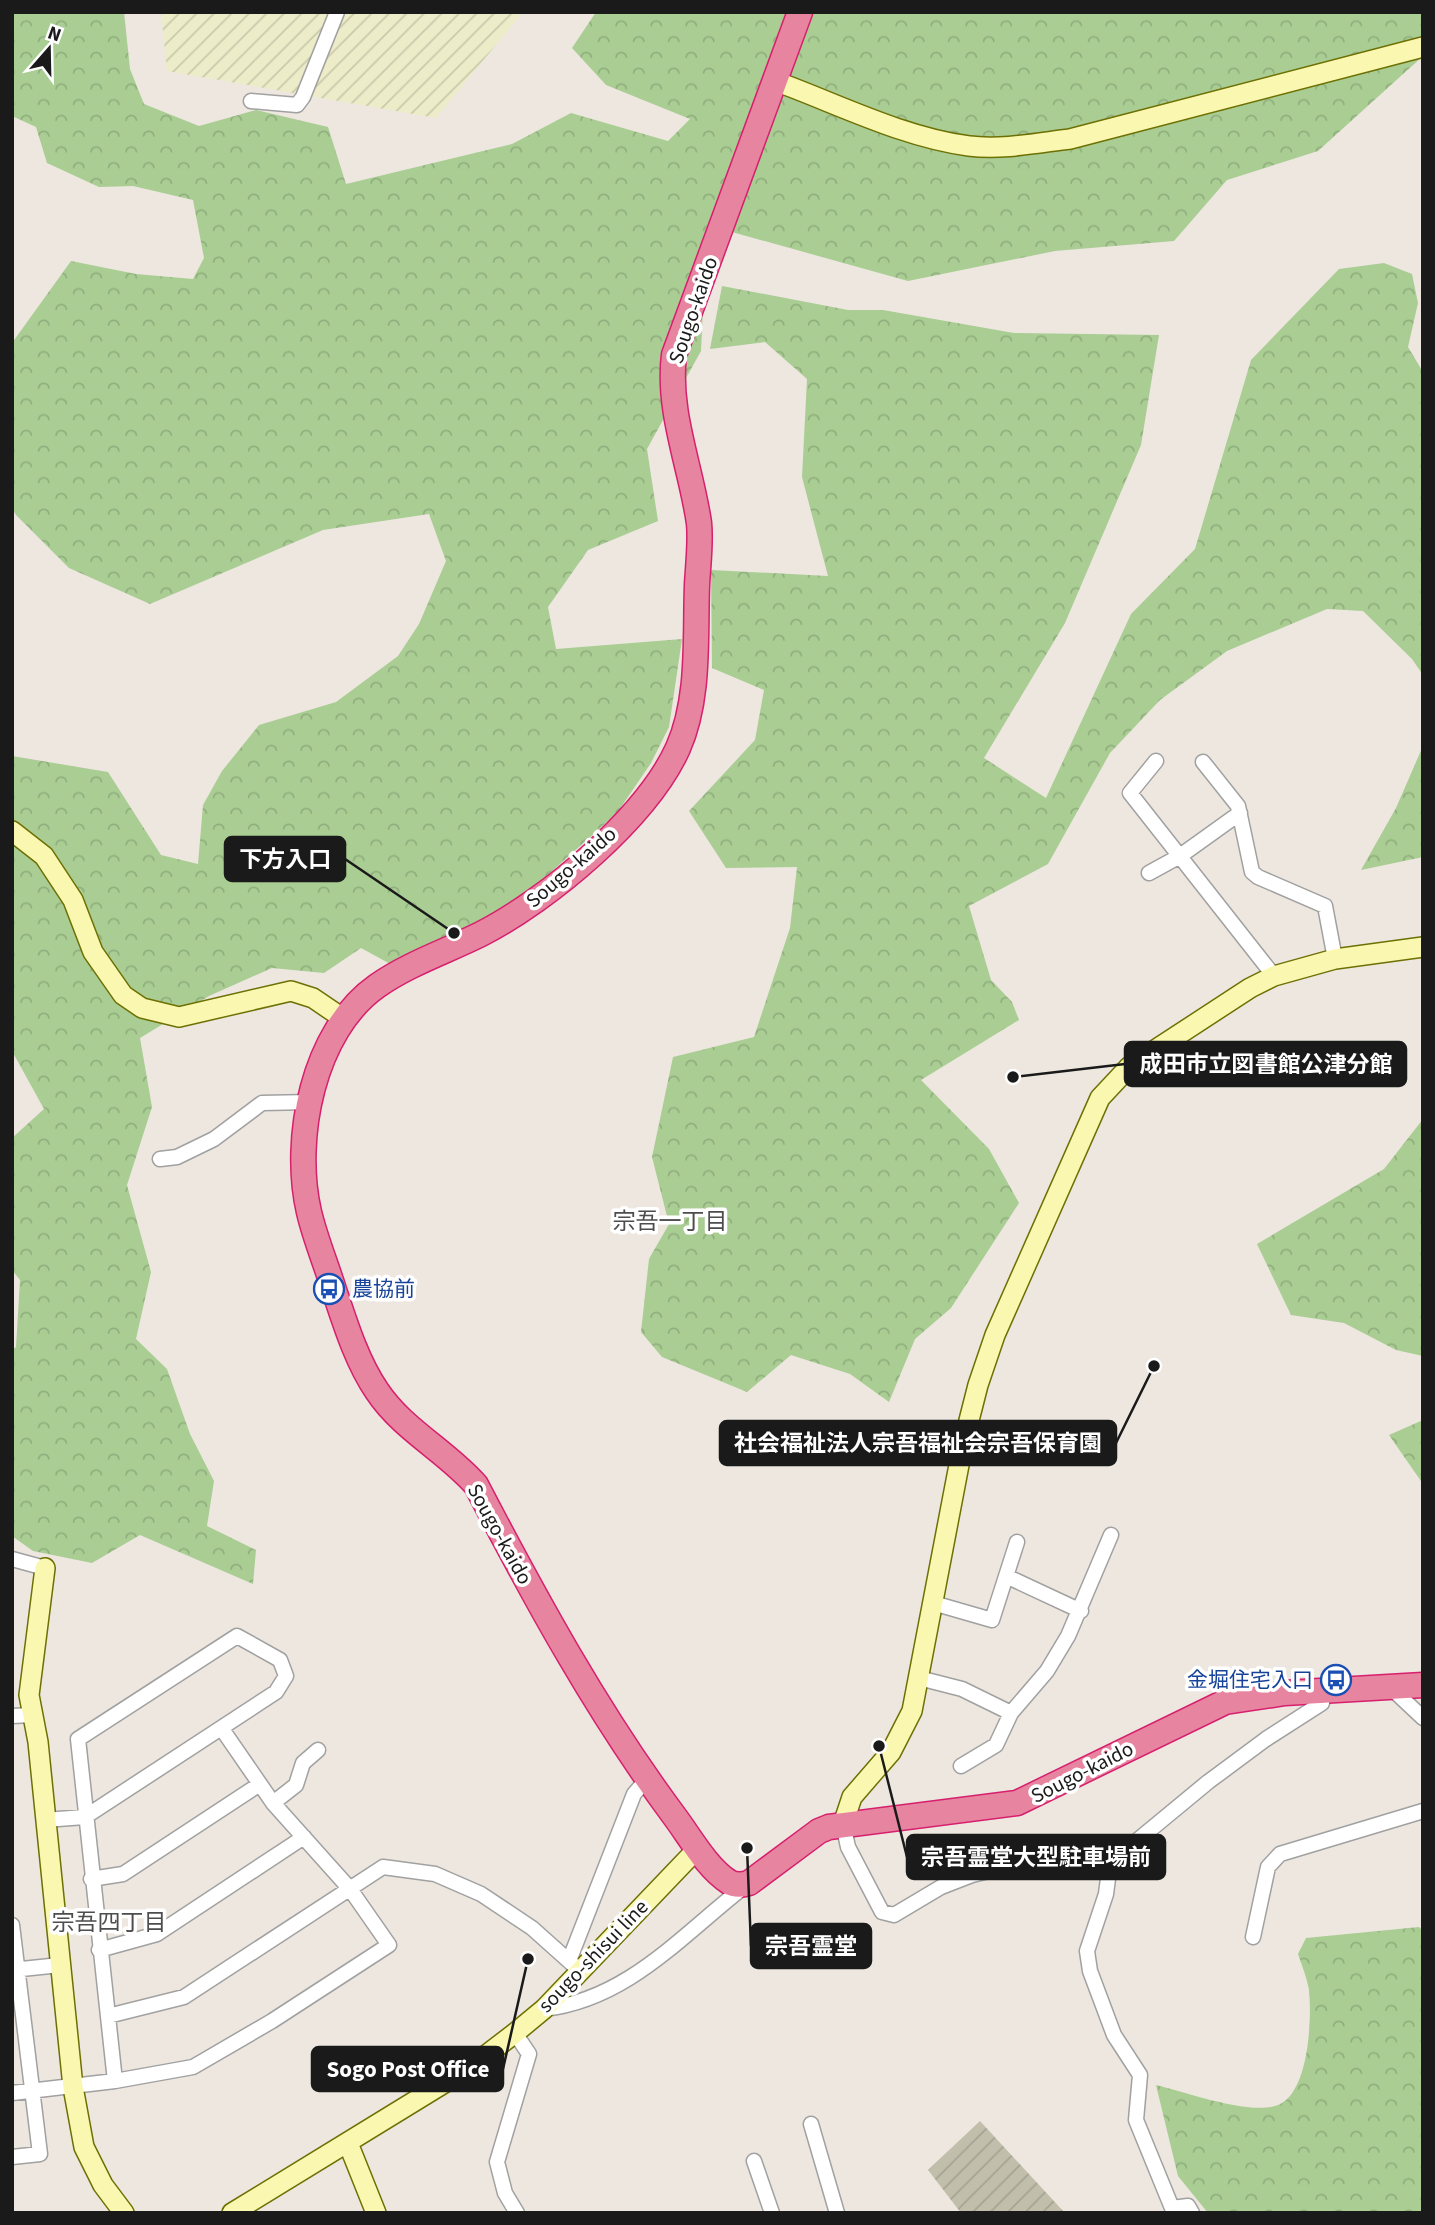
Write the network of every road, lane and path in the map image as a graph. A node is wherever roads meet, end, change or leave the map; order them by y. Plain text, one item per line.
1 (337, 12) edge
2 (800, 12) edge
3 (1423, 47) edge
4 (775, 81) junction
5 (251, 101) dead end
6 (1156, 761) dead end
7 (1203, 762) dead end
8 (1240, 813) junction
9 (12, 831) edge
10 (1180, 856) junction
11 (1149, 873) dead end
12 (1423, 947) edge
13 (1335, 959) junction
14 (1274, 976) junction
15 (344, 1019) junction
16 (311, 1102) junction
17 (160, 1159) dead end
18 (1111, 1535) dead end
19 (1017, 1542) dead end
20 (12, 1559) edge
21 (45, 1568) joint
22 (1006, 1576) junction
23 (933, 1603) junction
24 (1081, 1611) junction
25 (919, 1678) junction
26 (1423, 1685) edge
27 (1390, 1687) junction
28 (1324, 1692) junction
29 (1011, 1713) junction
30 (32, 1715) junction
31 (12, 1716) edge
32 (1423, 1718) edge
33 (222, 1729) junction
34 (318, 1750) dead end
35 (961, 1766) dead end
36 (647, 1779) junction
37 (260, 1784) junction
38 (273, 1803) junction
39 (1423, 1811) edge
40 (85, 1817) junction
41 (44, 1820) junction
42 (843, 1824) junction
43 (304, 1837) junction
44 (698, 1848) junction
45 (1110, 1863) junction
46 (91, 1879) junction
47 (749, 1883) junction
48 (350, 1889) junction
49 (12, 1926) edge
50 (1253, 1937) dead end
51 (99, 1950) junction
52 (60, 1965) junction
53 (574, 1965) junction
54 (15, 1969) edge
55 (544, 2009) junction
56 (108, 2016) junction
57 (19, 2032) edge
58 (515, 2033) junction
59 (115, 2081) junction
60 (73, 2087) junction
61 (32, 2091) junction
62 (12, 2093) edge
63 (811, 2124) dead end
64 (348, 2143) junction
65 (12, 2157) edge
66 (754, 2161) dead end
67 (1168, 2211) edge
68 (124, 2213) edge
69 (232, 2213) edge
70 (376, 2213) edge
71 (517, 2213) edge
72 (772, 2213) edge
73 (837, 2213) edge
74 (1192, 2213) edge

1 - 5 street
2 - 4 highway, Sougo-kaido
3 - 4 street
4 - 15 highway, Sougo-kaido
6 - 10 street
7 - 8 street
8 - 10 street
8 - 13 street
9 - 15 street
10 - 11 street
10 - 14 street
12 - 13 street
13 - 14 street
14 - 23 street
15 - 16 highway, Sougo-kaido
16 - 17 street
16 - 36 highway, Sougo-kaido
18 - 24 street
19 - 22 street
20 - 21 street
21 - 30 street
22 - 23 street
22 - 24 street
23 - 25 street
24 - 29 street
25 - 29 street
25 - 42 street
26 - 27 highway, Sougo-kaido
27 - 28 highway, Sougo-kaido
27 - 32 street
28 - 42 highway, Sougo-kaido
28 - 45 street
29 - 35 street
30 - 31 street
30 - 41 street
33 - 37 street
33 - 40 street
33 - 40 street
34 - 38 street
36 - 44 highway, Sougo-kaido
36 - 53 street
37 - 38 street
37 - 46 street
38 - 43 street
39 - 50 street
40 - 41 street
40 - 46 street
41 - 52 street
42 - 45 street
42 - 47 highway, Sougo-kaido
43 - 48 street
43 - 51 street
44 - 47 highway, Sougo-kaido
44 - 53 street, sougo-shisui line
45 - 67 street
46 - 51 street
47 - 55 street
48 - 53 street
48 - 56 street
48 - 59 street
49 - 54 street
51 - 56 street
52 - 54 street
52 - 60 street
53 - 55 street, sougo-shisui line
54 - 57 street
55 - 58 street, sougo-shisui line
56 - 59 street
57 - 61 street
58 - 64 street, sougo-shisui line
58 - 71 street
59 - 60 street
60 - 61 street
60 - 68 street
61 - 62 street
61 - 65 street
63 - 73 street
64 - 69 street, sougo-shisui line
64 - 70 street
66 - 72 street
67 - 74 street

